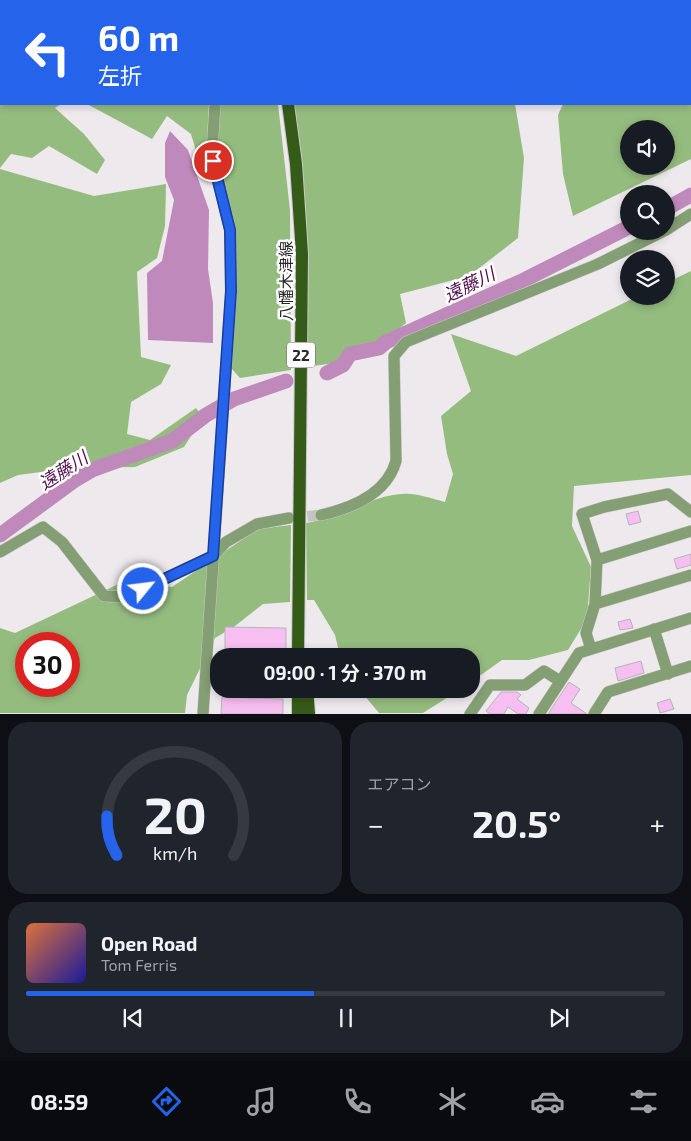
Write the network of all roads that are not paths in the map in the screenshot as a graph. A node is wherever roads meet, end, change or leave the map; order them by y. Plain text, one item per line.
1 (215, 105) edge
2 (288, 105) edge
3 (691, 214) edge
4 (675, 224) edge
5 (647, 240) edge
6 (691, 512) edge
7 (321, 515) tunnel mouth
8 (290, 518) tunnel mouth
9 (691, 531) edge
10 (0, 552) edge
11 (213, 556) junction
12 (597, 560) junction
13 (691, 575) edge
14 (595, 604) junction
15 (299, 608) junction
16 (691, 618) edge
17 (654, 629) junction
18 (298, 648) edge
19 (303, 648) edge
20 (591, 649) junction
21 (691, 666) edge
22 (668, 674) junction
23 (560, 681) junction
24 (298, 698) edge
25 (308, 698) edge
26 (203, 714) edge
27 (298, 714) edge
28 (309, 714) edge
29 (470, 714) edge
30 (539, 714) edge
31 (594, 714) edge

1 - 11 street
2 - 15 main road, 八幡木津線 / 22
3 - 4 street
5 - 7 street
6 - 12 street
8 - 11 street
9 - 12 street
10 - 11 street
11 - 26 street
12 - 14 street
13 - 14 street
14 - 20 street
15 - 18 main road, 八幡木津線 / 22
15 - 19 main road, 八幡木津線 / 22
16 - 17 street
17 - 20 street
17 - 22 street
20 - 23 street
21 - 22 street
22 - 31 street
23 - 29 street
23 - 30 street
24 - 27 main road
25 - 28 main road

